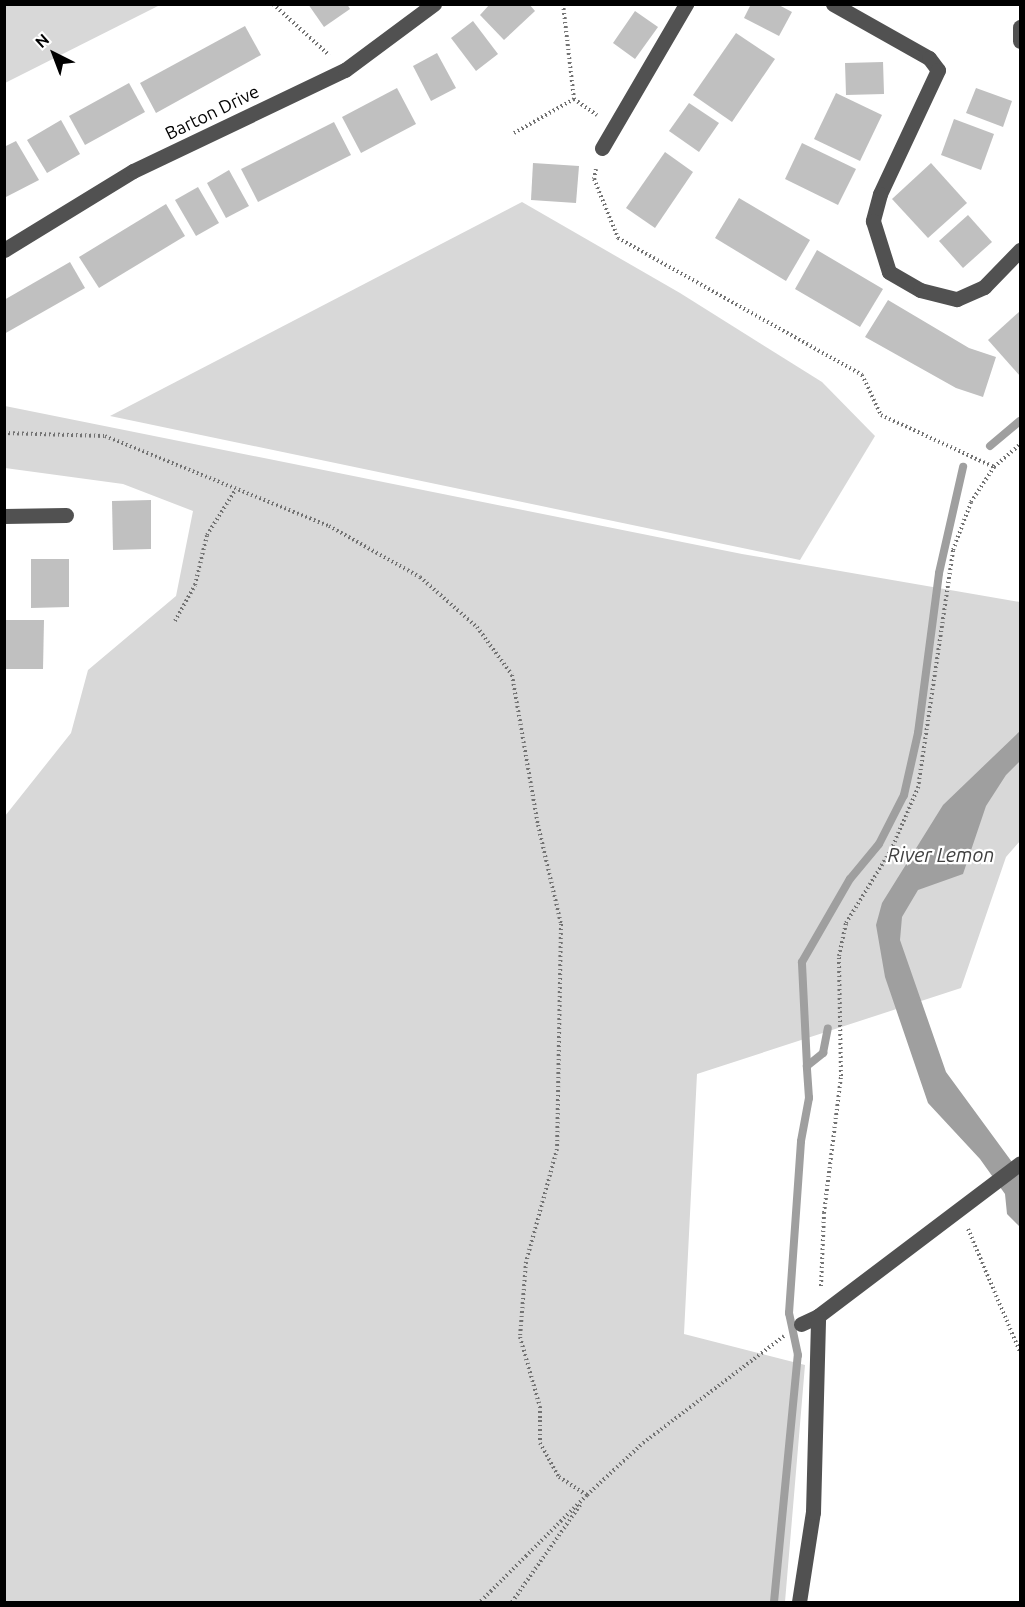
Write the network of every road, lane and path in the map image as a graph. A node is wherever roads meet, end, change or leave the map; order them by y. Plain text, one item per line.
1 (273, 4) edge
2 (434, 4) edge
3 (563, 4) edge
4 (686, 4) edge
5 (833, 4) edge
6 (1020, 27) edge
7 (1020, 41) edge
8 (345, 70) junction
9 (574, 99) junction
10 (613, 125) junction
11 (514, 133) dead end
12 (602, 148) joint
13 (4, 250) edge
14 (1020, 250) edge
15 (4, 433) edge
16 (1020, 444) edge
17 (994, 467) junction
18 (236, 489) junction
19 (66, 515) dead end
20 (4, 516) edge
21 (175, 621) dead end
22 (1020, 1163) edge
23 (958, 1206) junction
24 (818, 1316) junction
25 (801, 1324) dead end
26 (782, 1337) dead end
27 (1020, 1352) edge
28 (587, 1495) junction
29 (480, 1602) edge
30 (512, 1602) edge
31 (799, 1602) edge

1 - 8 path
2 - 8 street, Barton Drive
3 - 9 path
4 - 10 street
5 - 14 street
6 - 7 street
8 - 13 street, Barton Drive
9 - 10 path
9 - 11 path
10 - 12 street
12 - 17 path
15 - 18 path
16 - 17 path
17 - 24 path
18 - 21 path
18 - 28 path
19 - 20 street
22 - 23 street
23 - 24 street
23 - 27 path
24 - 25 street
24 - 31 street
26 - 28 path
28 - 29 path
28 - 30 path

